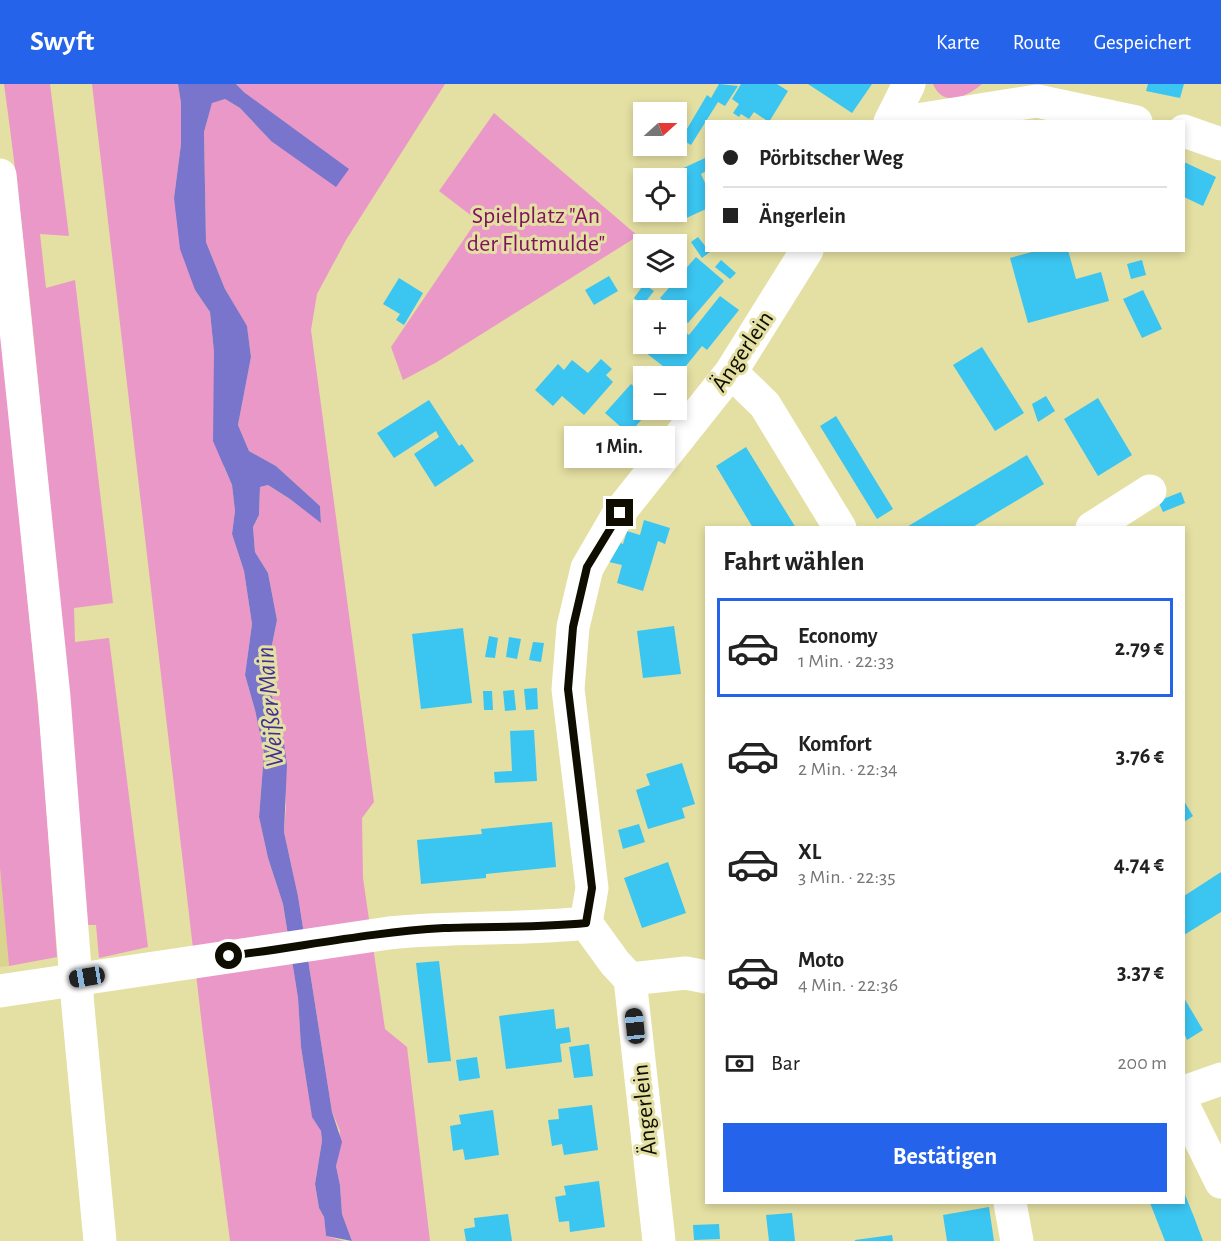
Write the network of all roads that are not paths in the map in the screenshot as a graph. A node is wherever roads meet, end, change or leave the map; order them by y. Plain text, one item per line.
1 (909, 84) edge
2 (1027, 93) edge
3 (891, 120) edge
4 (912, 120) edge
5 (1128, 120) edge
6 (0, 175) edge
7 (806, 252) edge
8 (731, 372) junction
9 (1150, 491) dead end
10 (839, 526) edge
11 (1095, 526) edge
12 (586, 923) junction
13 (705, 977) edge
14 (630, 979) junction
15 (0, 991) edge
16 (1221, 1079) edge
17 (1185, 1092) edge
18 (1185, 1109) edge
19 (1221, 1182) edge
20 (1010, 1204) edge
21 (100, 1241) edge
22 (659, 1241) edge
23 (1017, 1241) edge

1 - 3 main road
2 - 4 main road
2 - 5 main road
6 - 21 main road
7 - 8 main road, Ängerlein
8 - 10 main road
8 - 12 main road, Ängerlein
9 - 11 main road
12 - 14 main road
12 - 15 main road
13 - 14 main road
14 - 22 main road, Ängerlein
16 - 17 main road
18 - 19 main road
20 - 23 main road

